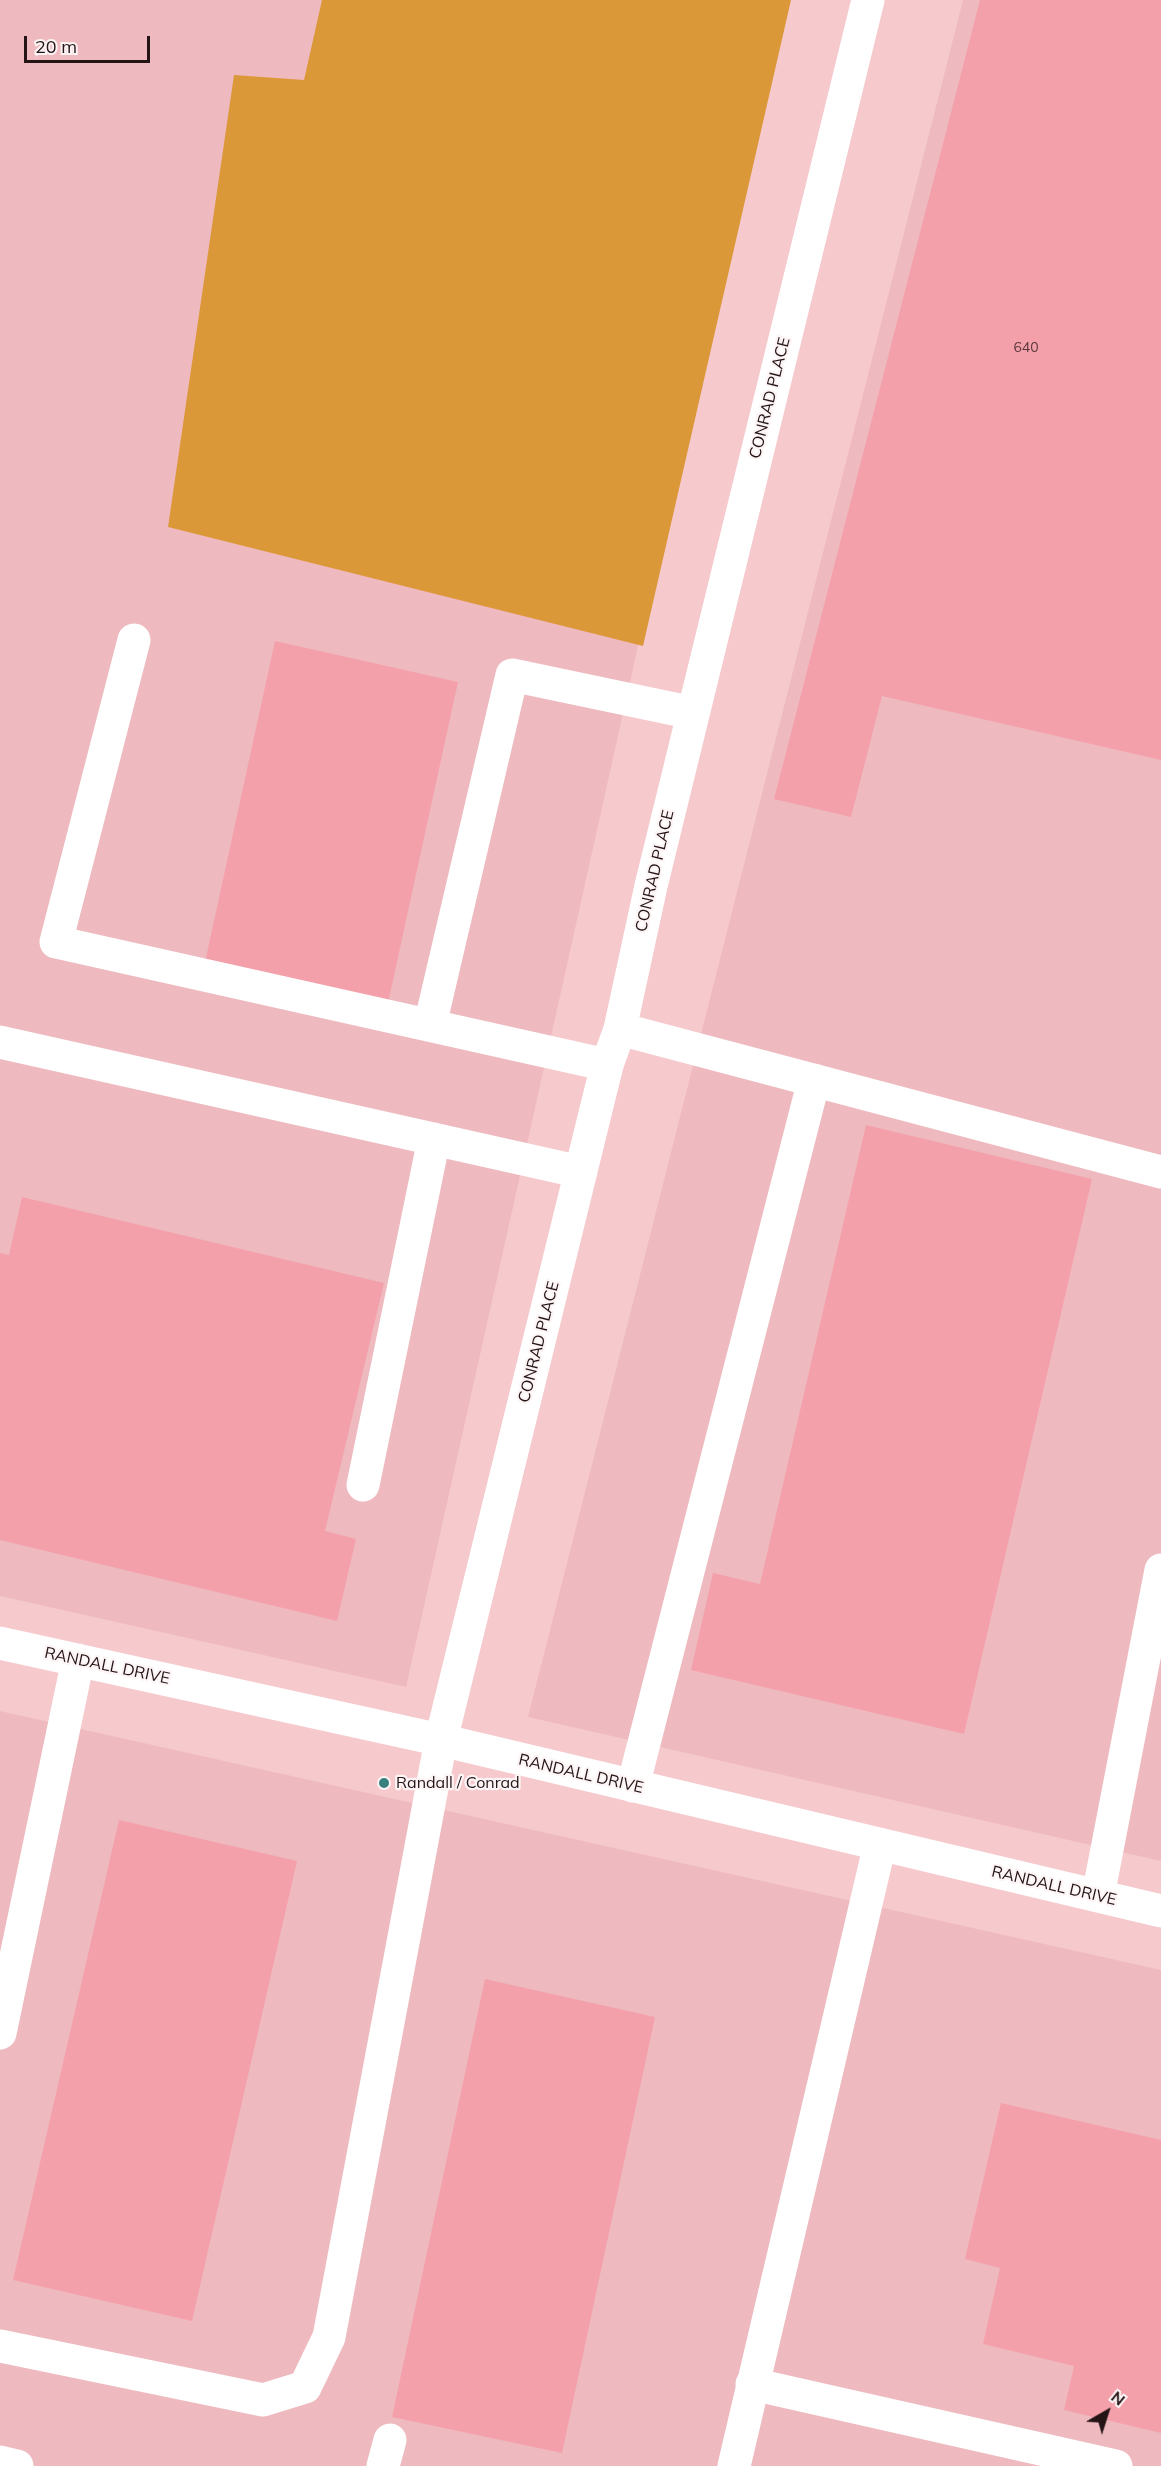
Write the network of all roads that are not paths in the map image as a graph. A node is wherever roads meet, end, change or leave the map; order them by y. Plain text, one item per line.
1 (868, 0) edge
2 (134, 640) dead end
3 (693, 713) junction
4 (430, 1025) junction
5 (620, 1029) junction
6 (0, 1042) edge
7 (607, 1065) junction
8 (814, 1080) junction
9 (434, 1139) junction
10 (581, 1172) junction
11 (1161, 1172) edge
12 (363, 1485) dead end
13 (1161, 1570) edge
14 (0, 1643) edge
15 (78, 1660) junction
16 (441, 1740) junction
17 (633, 1786) junction
18 (880, 1844) junction
19 (1098, 1896) junction
20 (1161, 1911) edge
21 (0, 2033) edge
22 (0, 2346) edge
23 (752, 2384) junction
24 (0, 2462) edge
25 (17, 2466) edge
26 (734, 2466) edge
27 (1116, 2466) edge

1 - 3 street, CONRAD PLACE
2 - 4 street
3 - 4 street
3 - 5 street, CONRAD PLACE
4 - 7 street
5 - 7 street, CONRAD PLACE
5 - 8 street
6 - 9 street
7 - 10 street, CONRAD PLACE
8 - 11 street
8 - 17 street
9 - 10 street
9 - 12 street
10 - 16 street, CONRAD PLACE
13 - 19 street
14 - 15 street, RANDALL DRIVE
15 - 16 street, RANDALL DRIVE
15 - 21 street
16 - 17 street, RANDALL DRIVE
16 - 22 street, CONRAD PLACE
17 - 18 street, RANDALL DRIVE
18 - 19 street, RANDALL DRIVE
18 - 23 street
19 - 20 street, RANDALL DRIVE
23 - 26 street
23 - 27 street
24 - 25 street

